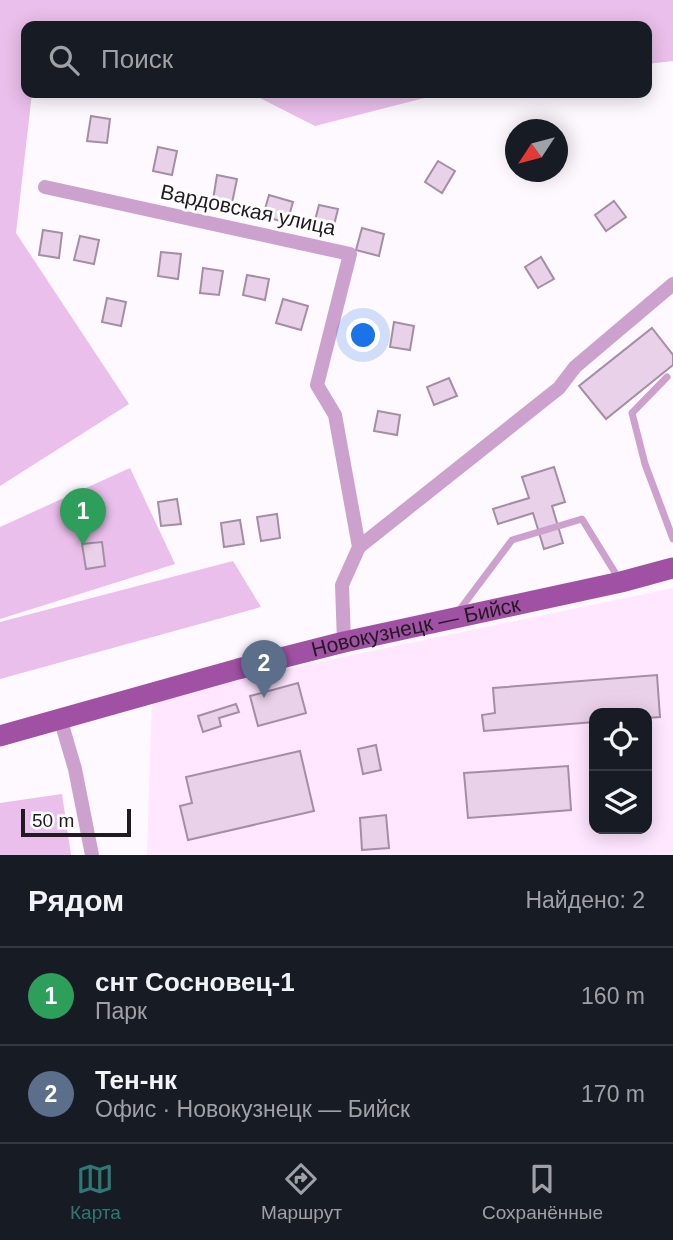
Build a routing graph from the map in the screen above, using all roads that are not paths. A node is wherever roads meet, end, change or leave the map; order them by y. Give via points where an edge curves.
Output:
1 (45, 187) dead end
2 (673, 284) edge
3 (667, 377) dead end
4 (673, 539) edge
5 (359, 547) junction
6 (669, 570) edge
7 (621, 582) junction
8 (453, 618) junction
9 (344, 642) junction
10 (60, 718) junction
11 (0, 736) edge
12 (92, 855) edge

1 - 5 street, Вардовская улица via 350,254 317,385 335,415
2 - 5 street via 575,367 558,388
3 - 4 lane via 632,413
5 - 9 street via 342,585
6 - 7 main road, Новокузнецк — Бийск
7 - 8 main road, Новокузнецк — Бийск
7 - 8 lane via 582,519 512,540
8 - 9 main road, Новокузнецк — Бийск
9 - 10 main road, Новокузнецк — Бийск
10 - 11 main road, Новокузнецк — Бийск
10 - 12 street

